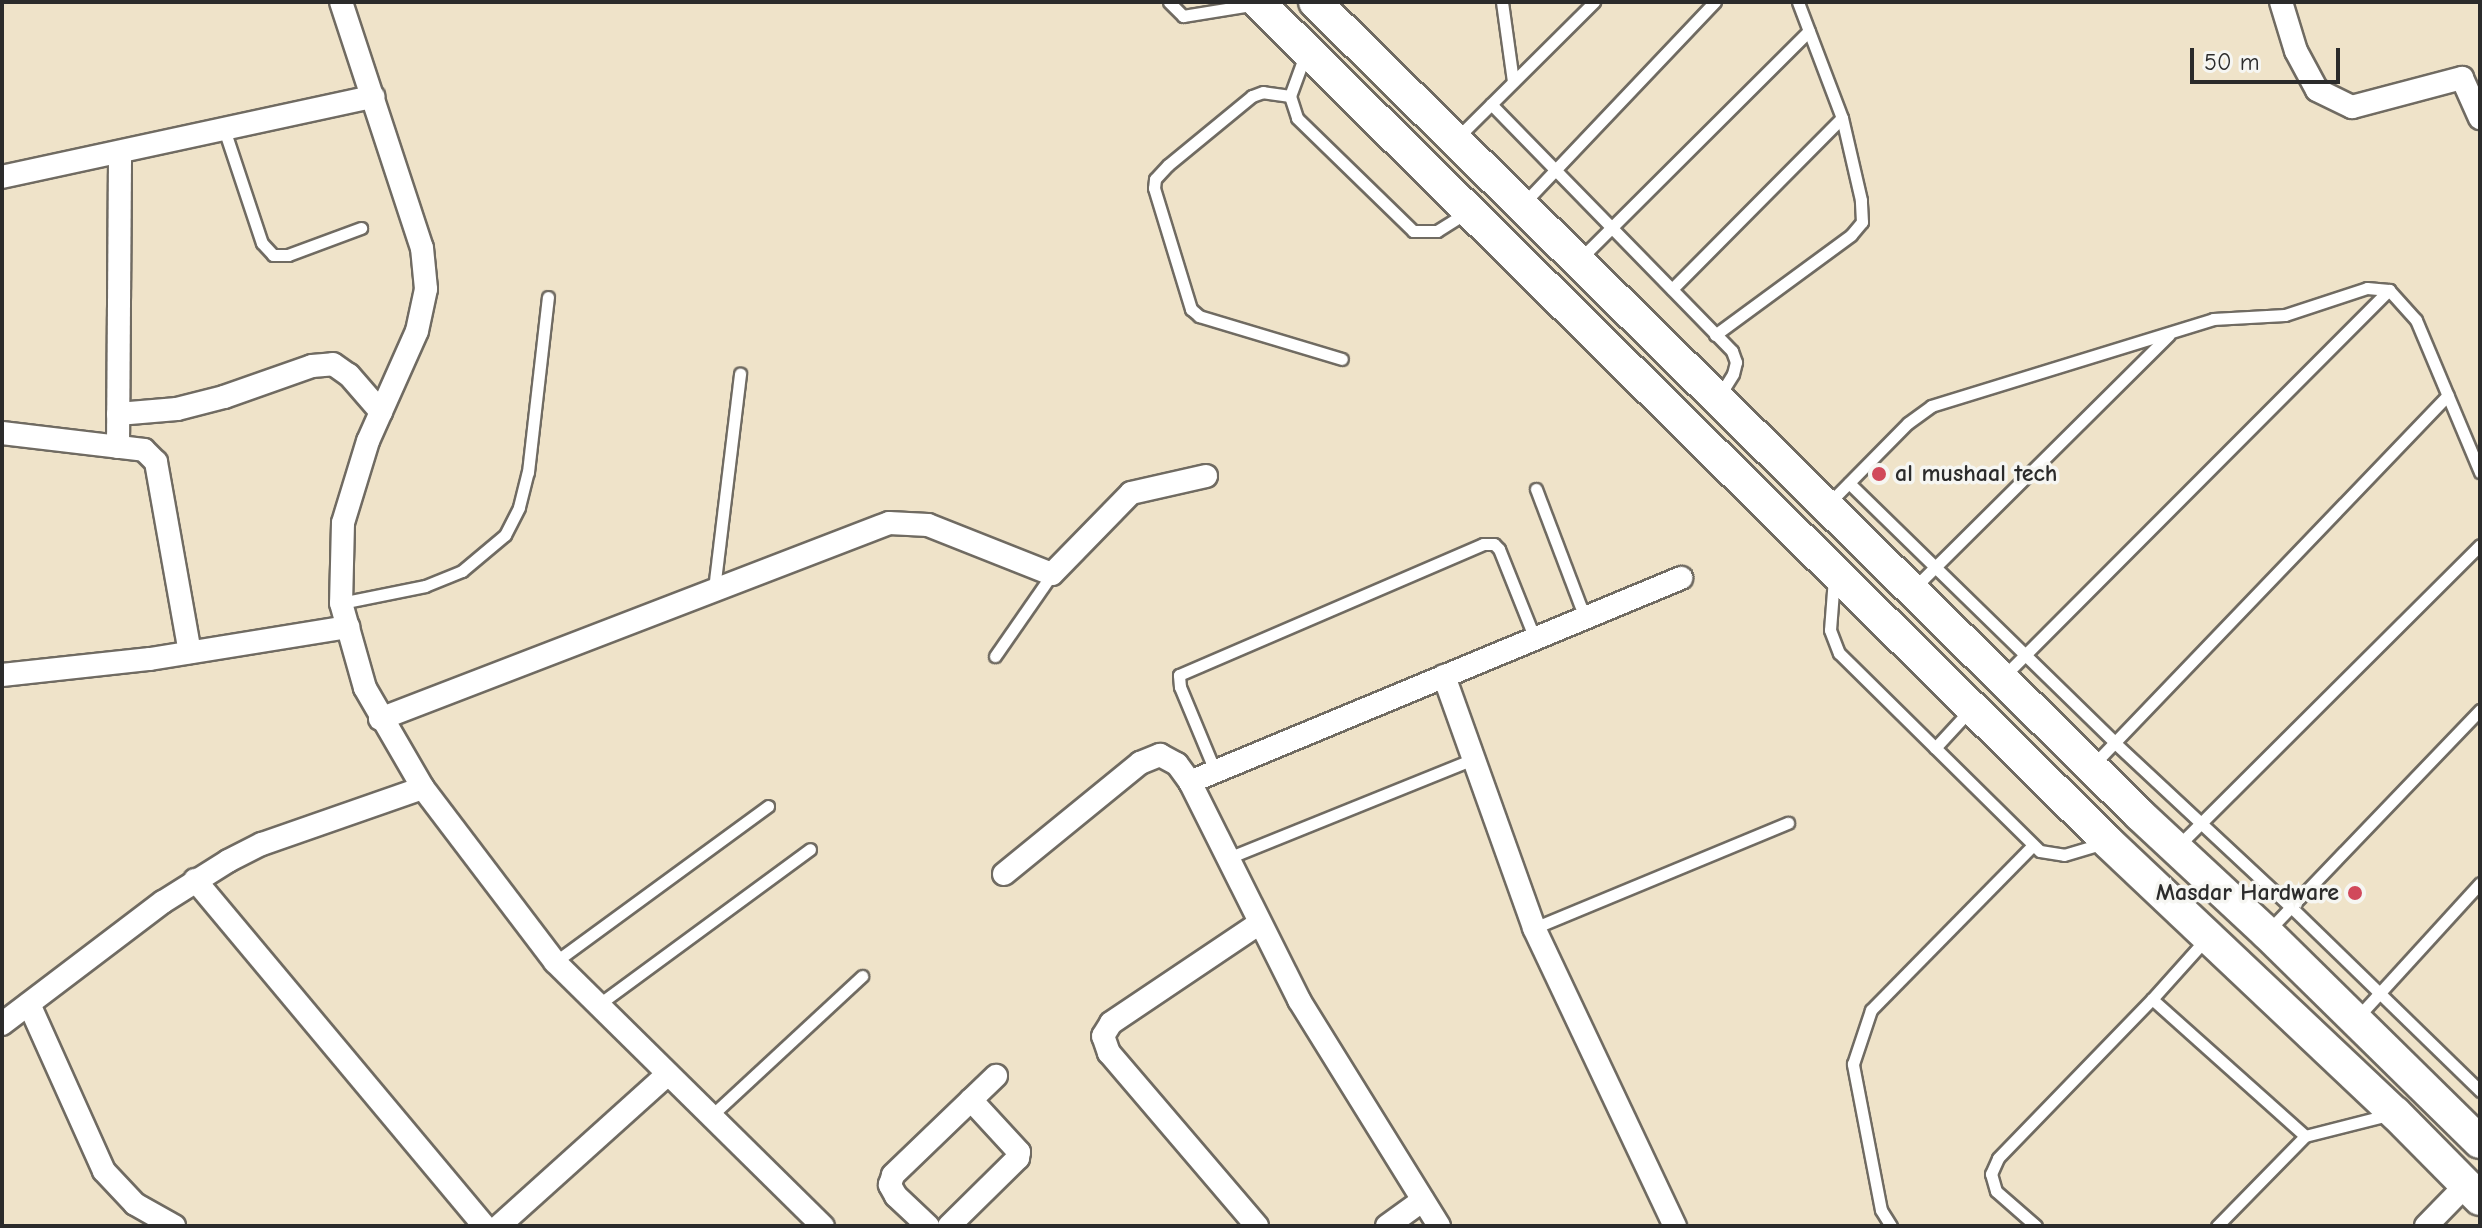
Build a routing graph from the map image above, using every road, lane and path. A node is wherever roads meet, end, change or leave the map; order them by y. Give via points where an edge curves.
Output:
1 (341, 2) edge
2 (1169, 2) edge
3 (1315, 2) edge
4 (1502, 2) edge
5 (1594, 2) edge
6 (1715, 2) edge
7 (1798, 2) edge
8 (2281, 2) edge
9 (1258, 3) edge
10 (1809, 31) junction
11 (1306, 50) junction
12 (2471, 75) edge
13 (1513, 81) junction
14 (1290, 96) junction
15 (373, 97) junction
16 (1491, 104) junction
17 (1842, 118) junction
18 (2480, 118) edge
19 (224, 129) junction
20 (1455, 141) junction
21 (120, 152) junction
22 (1555, 171) junction
23 (2, 177) edge
24 (1521, 207) junction
25 (1468, 212) junction
26 (361, 228) dead end
27 (1612, 228) junction
28 (1578, 262) junction
29 (1672, 289) junction
30 (2389, 290) junction
31 (548, 297) dead end
32 (2172, 332) junction
33 (1715, 335) junction
34 (1342, 359) dead end
35 (740, 374) dead end
36 (2448, 395) junction
37 (1717, 399) junction
38 (381, 412) junction
39 (118, 414) junction
40 (2, 433) edge
41 (118, 447) junction
42 (2480, 472) edge
43 (1206, 476) dead end
44 (1849, 483) junction
45 (1536, 489) dead end
46 (1826, 506) junction
47 (2480, 545) edge
48 (1935, 567) junction
49 (1834, 573) junction
50 (1052, 574) junction
51 (1681, 578) dead end
52 (714, 589) junction
53 (1912, 591) junction
54 (341, 603) junction
55 (1585, 618) junction
56 (348, 627) junction
57 (1535, 639) junction
58 (190, 652) junction
59 (2024, 655) junction
60 (995, 656) dead end
61 (2, 675) edge
62 (1444, 676) junction
63 (2001, 679) junction
64 (1971, 708) junction
65 (2480, 710) edge
66 (380, 719) junction
67 (2115, 743) junction
68 (1935, 748) junction
69 (1473, 759) junction
70 (2091, 767) junction
71 (1215, 771) junction
72 (1190, 782) junction
73 (423, 788) junction
74 (768, 806) dead end
75 (1788, 823) dead end
76 (2201, 823) junction
77 (2108, 842) junction
78 (2033, 845) junction
79 (2175, 848) junction
80 (810, 849) dead end
81 (1228, 858) junction
82 (1004, 874) dead end
83 (195, 880) junction
84 (2480, 883) edge
85 (2291, 907) junction
86 (1260, 923) junction
87 (1534, 928) junction
88 (2267, 933) junction
89 (2208, 936) junction
90 (555, 962) junction
91 (862, 976) dead end
92 (2379, 993) junction
93 (2152, 999) junction
94 (29, 1004) junction
95 (598, 1005) junction
96 (2355, 1020) junction
97 (2, 1024) edge
98 (668, 1074) junction
99 (996, 1076) dead end
100 (2480, 1091) edge
101 (971, 1100) junction
102 (2395, 1113) junction
103 (711, 1116) junction
104 (2478, 1134) edge
105 (2305, 1136) junction
106 (2473, 1192) edge
107 (1423, 1200) junction
108 (174, 1226) edge
109 (484, 1226) edge
110 (499, 1226) edge
111 (823, 1226) edge
112 (928, 1226) edge
113 (949, 1226) edge
114 (1257, 1226) edge
115 (1387, 1226) edge
116 (1439, 1226) edge
117 (1675, 1226) edge
118 (1891, 1226) edge
119 (2036, 1226) edge
120 (2217, 1226) edge
121 (2426, 1226) edge

1 - 15 street
2 - 9 lane via 1183,16
3 - 20 street
4 - 13 lane
5 - 13 lane
6 - 22 lane
7 - 10 lane
8 - 12 street via 2296,51 2317,90 2352,107
9 - 11 street
10 - 17 lane
10 - 27 lane
11 - 14 lane
11 - 25 street
12 - 18 street
13 - 16 lane
14 - 25 lane via 1297,118 1413,231 1437,231
14 - 34 lane via 1252,96 1168,165 1154,188 1191,309 1199,316
15 - 19 street
15 - 38 street via 422,248 426,289 417,331
16 - 20 lane
16 - 22 lane
17 - 29 lane
17 - 33 lane via 1862,222
19 - 21 street
19 - 26 lane via 262,243 273,255 288,255
20 - 24 street
21 - 23 street
21 - 39 street
22 - 24 lane
22 - 27 lane
24 - 28 street
25 - 49 street
27 - 28 lane
27 - 29 lane
28 - 37 street
29 - 33 lane
30 - 32 lane via 2367,288 2285,315 2213,319
30 - 36 lane via 2416,320
30 - 59 lane
31 - 54 lane via 528,472 505,535 462,571 425,586
32 - 44 lane via 1931,406
32 - 48 lane
33 - 37 lane via 1736,362
35 - 52 lane
36 - 42 lane
36 - 67 lane
37 - 46 street
38 - 39 street via 333,364 177,409
38 - 54 street via 343,523
39 - 41 street
40 - 41 street
41 - 58 street via 144,450 156,462
43 - 50 street via 1131,493
44 - 46 lane
44 - 48 lane
45 - 55 lane
46 - 53 street
47 - 76 lane
48 - 53 lane
48 - 59 lane
49 - 64 street
49 - 68 lane via 1833,644
50 - 52 street via 928,525 889,523
50 - 60 lane
51 - 55 street
52 - 66 street
53 - 63 street
54 - 56 street
55 - 57 street
56 - 58 street
56 - 66 street
57 - 62 street
57 - 71 lane via 1499,549 1483,544 1179,675
58 - 61 street
59 - 63 lane
59 - 67 lane
62 - 69 street
62 - 71 street
63 - 70 street
64 - 68 lane
64 - 77 street
65 - 85 lane
66 - 73 street
67 - 70 lane
67 - 76 lane
68 - 78 lane
69 - 81 lane
69 - 87 street
70 - 79 street
71 - 72 street
72 - 81 street
72 - 82 street via 1177,764 1160,755 1140,763
73 - 83 street via 262,844
73 - 90 street
74 - 90 lane
75 - 87 lane
76 - 79 lane
76 - 85 lane
77 - 78 lane via 2052,856
77 - 89 street
78 - 118 lane via 1871,1010 1853,1064 1881,1210
79 - 88 street
80 - 95 lane
81 - 86 street
83 - 94 street
83 - 109 street
84 - 92 lane
85 - 88 lane
85 - 92 lane
86 - 107 street via 1299,1000
86 - 114 street via 1111,1023 1103,1036 1109,1053
87 - 117 street
88 - 96 street
89 - 93 lane
89 - 102 street
90 - 95 street
91 - 103 lane
92 - 96 lane
92 - 100 lane
93 - 105 lane
93 - 119 lane via 1998,1158 1991,1174 1996,1191
94 - 97 street
94 - 108 street via 104,1171 135,1204
95 - 98 street
96 - 104 street
98 - 103 street
98 - 110 street
99 - 101 street
101 - 112 street via 893,1175 890,1185 896,1196
101 - 113 street via 1019,1152 1018,1158
102 - 105 lane
102 - 106 street
103 - 111 street
105 - 120 lane
106 - 121 street
107 - 115 street
107 - 116 street

